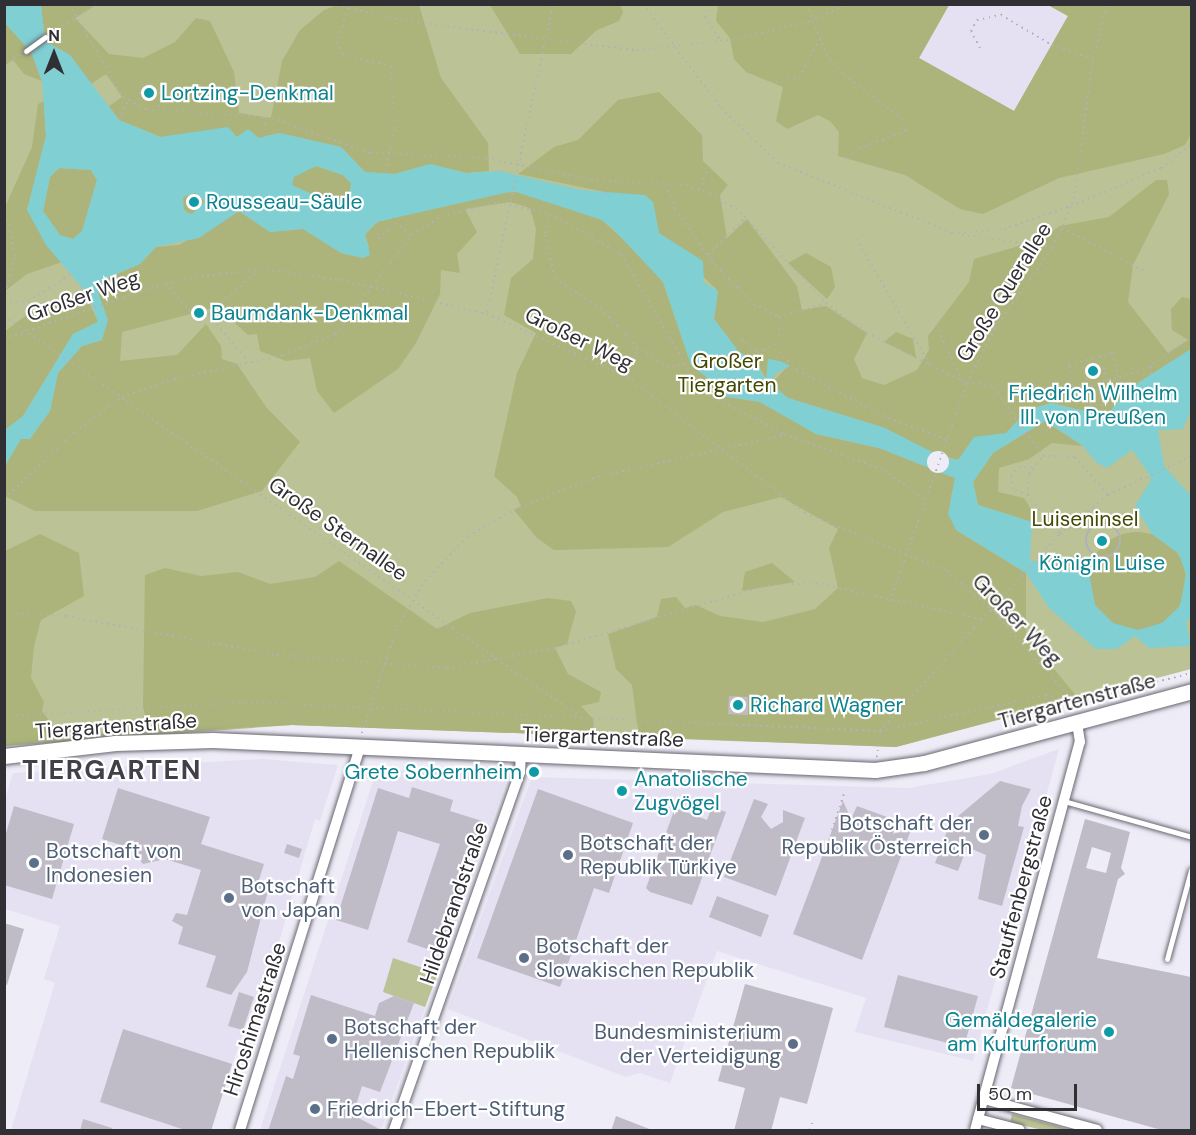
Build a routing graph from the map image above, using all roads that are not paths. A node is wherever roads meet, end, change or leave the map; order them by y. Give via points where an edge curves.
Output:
1 (45, 38) road end
2 (26, 51) road end
3 (1191, 691) edge
4 (1075, 716) junction
5 (360, 743) junction
6 (521, 755) junction
7 (4, 756) edge
8 (1064, 801) junction
9 (1191, 837) edge
10 (1191, 870) edge
11 (1167, 959) dead end
12 (984, 1099) junction
13 (978, 1119) junction
14 (240, 1131) edge
15 (394, 1131) edge
16 (975, 1131) edge
17 (1020, 1131) edge
18 (1096, 1131) edge

1 - 2 lane
3 - 4 main road, Tiergartenstraße
4 - 6 main road, Tiergartenstraße via 883,770
4 - 8 street, Stauffenbergstraße via 1080,742
5 - 6 main road, Tiergartenstraße
5 - 7 main road, Tiergartenstraße via 192,740
5 - 14 street, Hiroshimastraße
6 - 15 street, Hildebrandstraße via 520,772
8 - 9 lane
8 - 12 street, Stauffenbergstraße
10 - 11 lane
12 - 13 street, Stauffenbergstraße
12 - 18 street
13 - 16 street, Stauffenbergstraße
13 - 17 street

